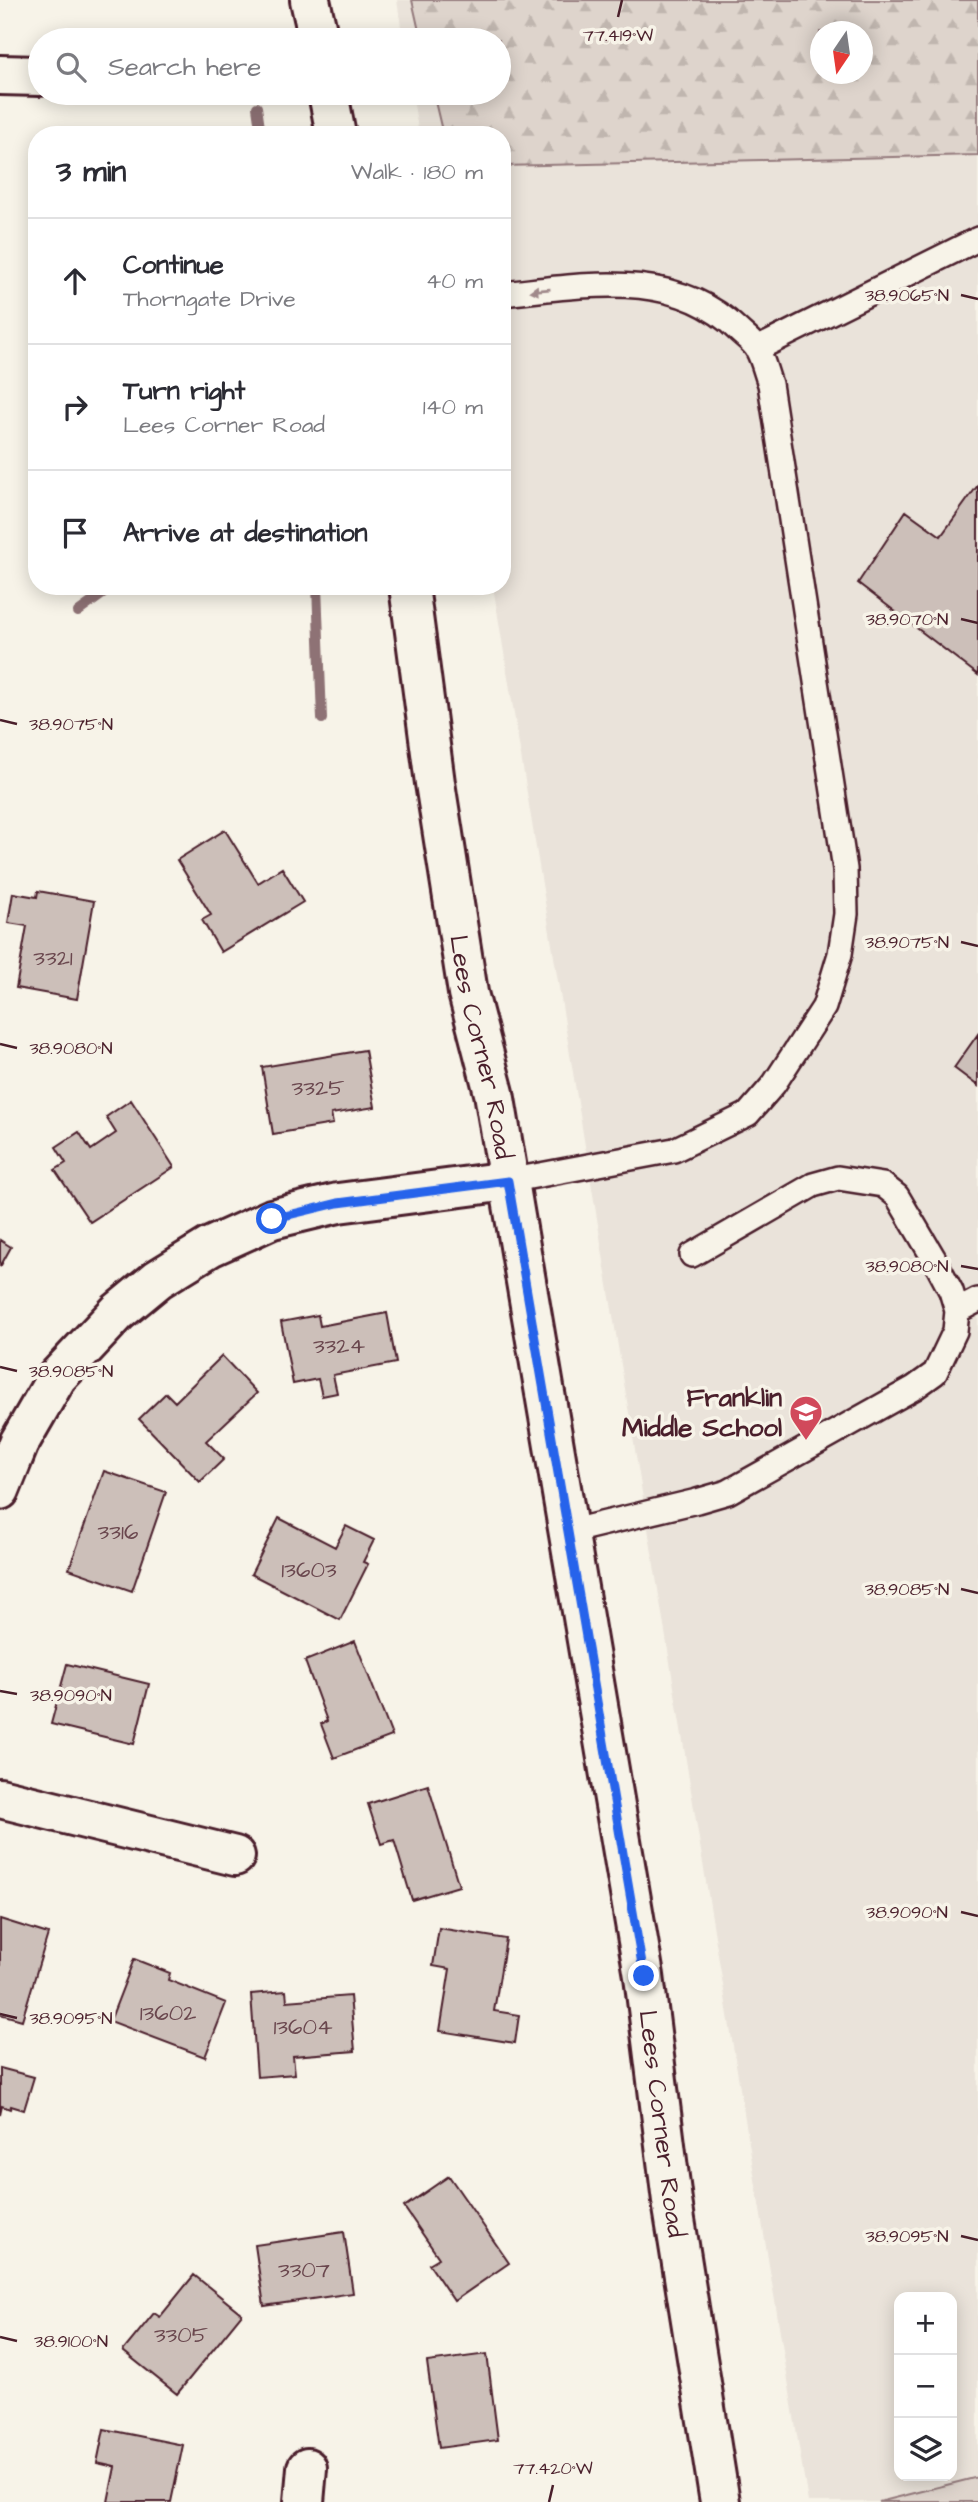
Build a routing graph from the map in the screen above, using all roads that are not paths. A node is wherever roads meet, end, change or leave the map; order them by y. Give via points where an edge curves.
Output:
1 (310, 0) edge
2 (315, 28) edge
3 (0, 75) edge
4 (28, 76) edge
5 (330, 105) edge
6 (334, 126) edge
7 (978, 239) edge
8 (511, 292) edge
9 (757, 349) junction
10 (410, 595) edge
11 (508, 1181) junction
12 (692, 1255) dead end
13 (978, 1300) edge
14 (957, 1311) junction
15 (10, 1439) edge
16 (0, 1490) edge
17 (568, 1532) junction
18 (0, 1798) edge
19 (235, 1856) dead end
20 (720, 2502) edge

1 - 2 street
3 - 4 street
5 - 6 street
7 - 9 lane
9 -> 8 lane via 728,320 662,289 626,284
9 - 11 lane via 770,384 845,869 846,914 824,1007 774,1084 748,1114 674,1150
10 - 11 street, Lees Corner Road via 468,993 494,1093
11 - 15 street via 338,1203 272,1219 211,1247 158,1279 118,1312 57,1377
11 - 17 street, Lees Corner Road
12 - 14 lane via 813,1185 838,1178 864,1180 883,1185 897,1196 940,1268
13 - 14 lane
14 - 17 lane via 955,1331 935,1373 914,1388 728,1492
15 - 16 street
17 - 20 street, Lees Corner Road via 644,1976 672,2201
18 - 19 street

